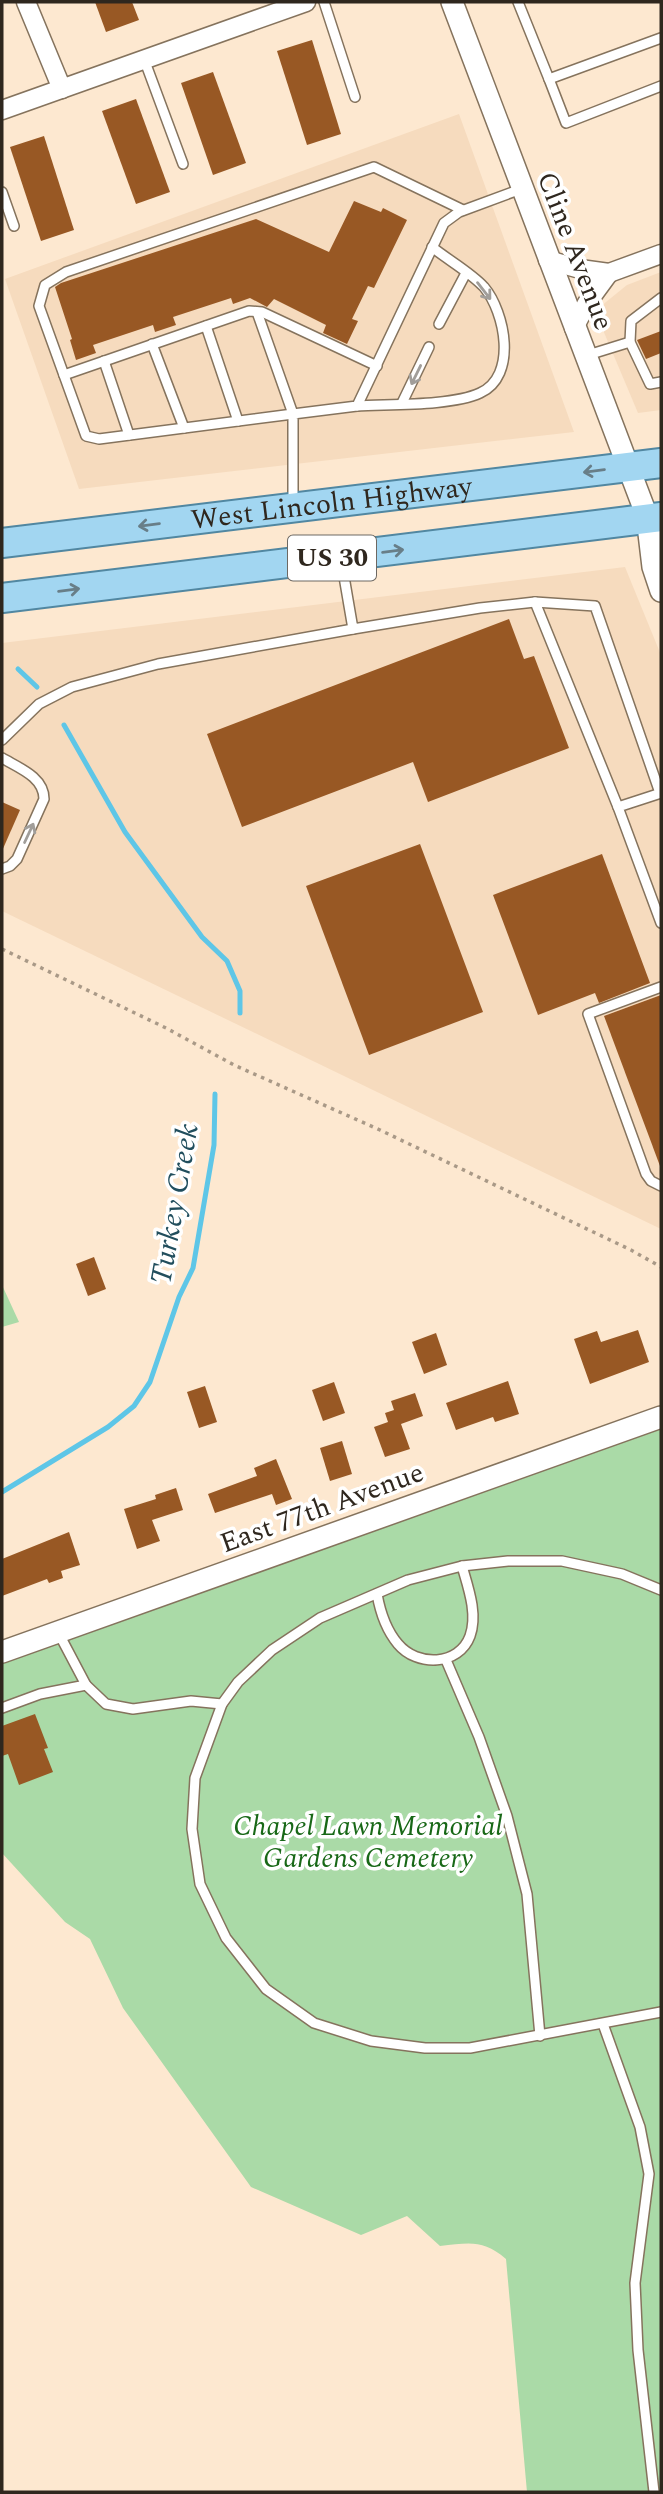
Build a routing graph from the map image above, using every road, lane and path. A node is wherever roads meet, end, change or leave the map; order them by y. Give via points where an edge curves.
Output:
1 (26, 2) edge
2 (306, 2) edge
3 (324, 2) edge
4 (452, 2) edge
5 (518, 2) edge
6 (661, 38) edge
7 (144, 59) junction
8 (549, 79) junction
9 (661, 86) edge
10 (62, 89) junction
11 (355, 97) dead end
12 (2, 110) edge
13 (183, 164) dead end
14 (521, 189) junction
15 (2, 192) edge
16 (463, 210) junction
17 (14, 226) dead end
18 (432, 247) junction
19 (661, 254) edge
20 (548, 260) junction
21 (466, 273) junction
22 (609, 273) junction
23 (661, 298) edge
24 (257, 312) junction
25 (439, 324) dead end
26 (206, 326) junction
27 (574, 328) junction
28 (630, 342) junction
29 (152, 344) junction
30 (429, 347) dead end
31 (586, 356) junction
32 (104, 361) junction
33 (377, 366) junction
34 (64, 375) junction
35 (661, 382) edge
36 (402, 403) junction
37 (357, 406) junction
38 (293, 414) junction
39 (238, 421) junction
40 (184, 428) junction
41 (129, 435) junction
42 (661, 463) edge
43 (628, 467) junction
44 (293, 508) junction
45 (657, 526) edge
46 (2, 543) edge
47 (341, 557) junction
48 (661, 592) edge
49 (2, 598) edge
50 (535, 602) junction
51 (353, 629) junction
52 (2, 740) edge
53 (2, 758) edge
54 (661, 793) edge
55 (618, 807) junction
56 (2, 869) edge
57 (661, 923) edge
58 (2, 949) edge
59 (661, 987) edge
60 (661, 1186) edge
61 (661, 1267) edge
62 (661, 1417) edge
63 (462, 1566) junction
64 (661, 1590) edge
65 (377, 1594) junction
66 (58, 1632) junction
67 (2, 1652) edge
68 (446, 1660) junction
69 (86, 1685) junction
70 (222, 1704) junction
71 (2, 1708) edge
72 (661, 2011) edge
73 (603, 2024) junction
74 (540, 2036) junction
75 (654, 2492) edge

1 - 10 street
2 - 7 street
3 - 11 lane
4 - 14 street, Cline Avenue
5 - 8 lane
6 - 8 lane
7 - 10 street
7 - 13 lane
8 - 9 lane via 566,123
10 - 12 street
14 - 16 lane
14 - 20 street, Cline Avenue
15 - 17 lane
16 - 18 lane via 444,223
16 - 34 lane via 374,167 66,272 45,285 39,306
18 - 21 lane
18 - 33 lane
19 - 22 street
20 - 22 street
20 - 27 street, Cline Avenue
21 - 25 lane
21 -> 36 lane via 482,285 499,316 505,345 503,364 484,392 461,400
22 - 27 street
23 - 28 lane via 631,321
24 - 26 lane
24 - 33 lane
24 - 38 lane
26 - 29 lane
26 - 39 lane
27 - 31 street, Cline Avenue
28 - 31 lane
28 - 35 lane via 650,384
29 - 32 lane
29 - 40 lane
30 -> 36 lane
31 - 43 street, Cline Avenue
32 - 34 lane
32 - 41 lane
33 - 37 lane
34 - 41 lane via 86,436
36 - 37 lane
37 - 38 lane
38 - 39 lane
38 - 44 lane
39 - 40 lane
40 - 41 lane
42 - 43 main road, West Lincoln Highway / US 30
43 -> 44 main road, West Lincoln Highway / US 30
43 - 45 street, Cline Avenue
44 -> 46 main road, West Lincoln Highway / US 30
47 -> 45 main road, West Lincoln Highway / US 30
45 - 48 street, Cline Avenue via 653,567
49 -> 47 main road, West Lincoln Highway / US 30
47 - 51 lane
50 - 51 lane
50 - 54 lane via 595,606
50 - 55 lane
51 - 52 lane via 158,664 72,687 39,704
56 -> 53 lane via 17,859 44,799 38,781
54 - 55 lane
55 - 57 lane
58 - 61 path via 234,1065 380,1130
59 - 60 lane via 588,1014 646,1174
62 - 66 street, East 77th Avenue
63 - 64 lane via 562,1561 622,1574
63 - 65 lane via 408,1580
63 - 68 lane via 472,1613 470,1636 459,1652
65 - 68 lane via 399,1646 420,1658
65 - 70 lane via 320,1618 272,1650
66 - 67 street, East 77th Avenue
66 - 69 lane
68 - 74 lane via 508,1816 527,1894
69 - 70 lane via 106,1704 133,1709 191,1702
69 - 71 lane
70 - 74 lane via 195,1778 192,1829 200,1884 226,1938 266,1989 314,2023 371,2041 470,2048
72 - 73 lane
73 - 74 lane
73 - 75 lane via 640,2127 649,2174 635,2283

